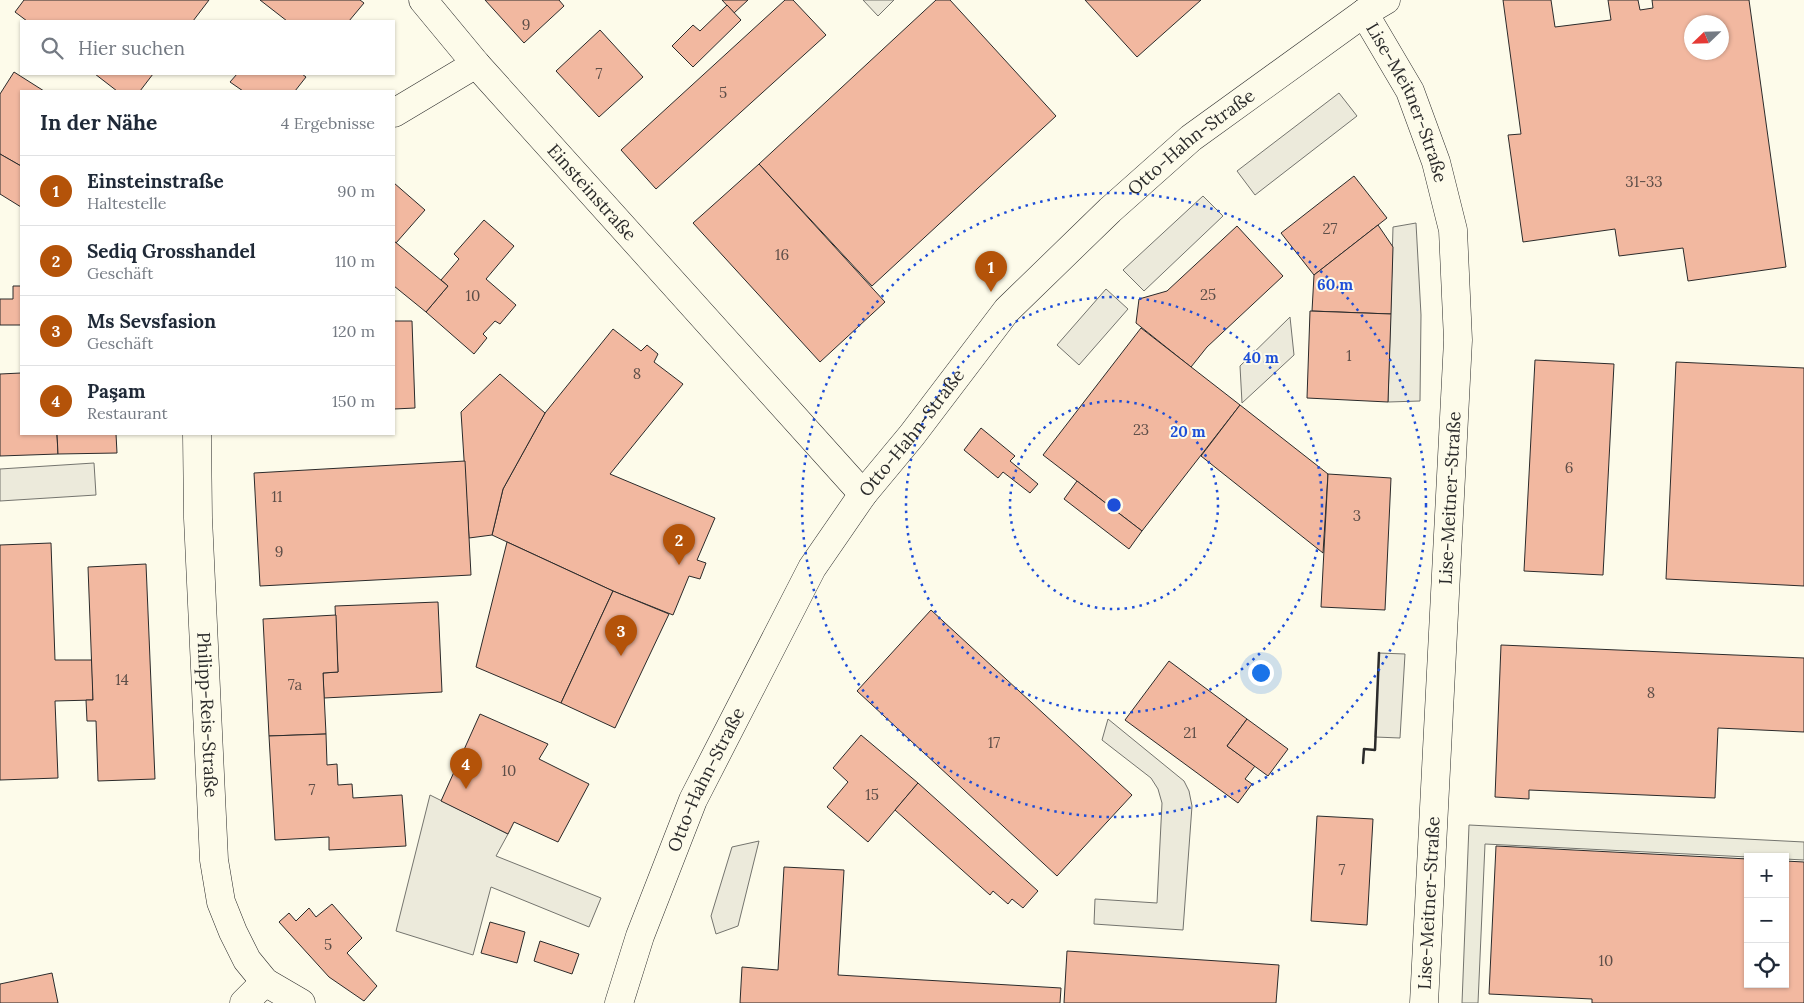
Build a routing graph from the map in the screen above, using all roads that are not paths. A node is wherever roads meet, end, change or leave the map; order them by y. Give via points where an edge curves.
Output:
1 (423, 0) edge
2 (1375, 7) edge
3 (476, 64) junction
4 (395, 112) edge
5 (197, 435) edge
6 (863, 494) junction
7 (265, 982) junction
8 (244, 1003) edge
9 (301, 1003) edge
10 (619, 1003) edge
11 (1424, 1003) edge

1 - 3 street, Einsteinstraße
2 - 6 street, Otto-Hahn-Straße via 1191,138 1110,210 1007,310
2 - 11 street, Lise-Meitner-Straße via 1436,162 1453,230 1458,340
3 - 4 street
3 - 6 street, Einsteinstraße
5 - 7 street, Philipp-Reis-Straße via 198,527 214,860 221,902 233,932 247,960
6 - 10 street, Otto-Hahn-Straße via 812,568 693,800 640,936
7 - 8 street
7 - 9 street, Philipp-Reis-Straße

